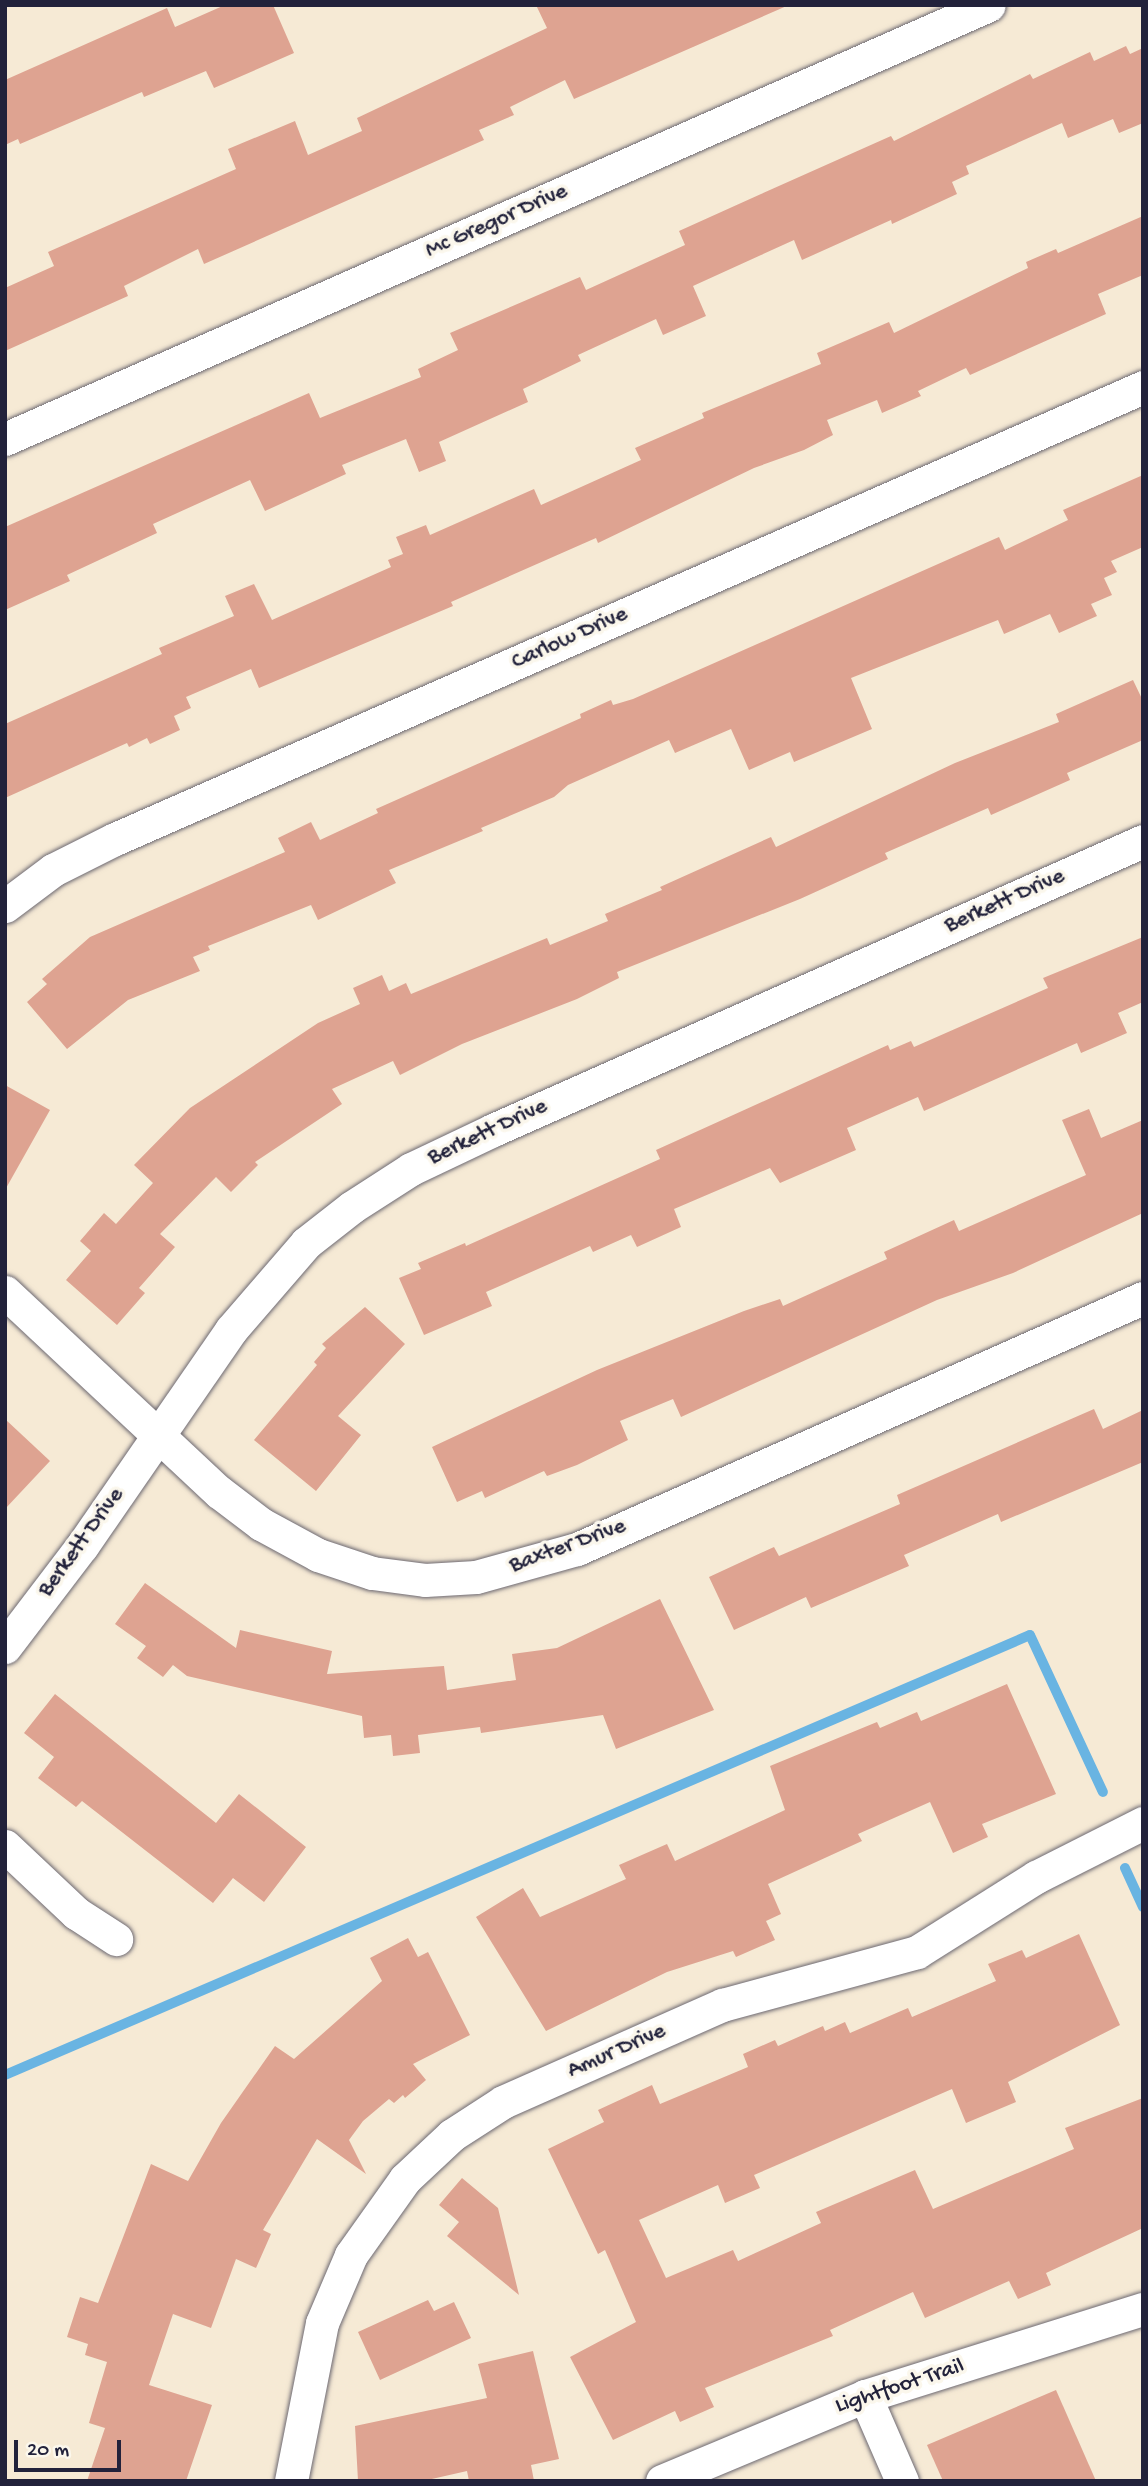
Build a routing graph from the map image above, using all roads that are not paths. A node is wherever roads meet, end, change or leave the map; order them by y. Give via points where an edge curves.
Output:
1 (989, 5) edge
2 (1143, 387) edge
3 (5, 439) edge
4 (1143, 841) edge
5 (5, 906) edge
6 (5, 1292) edge
7 (1143, 1298) edge
8 (158, 1436) junction
9 (5, 1647) edge
10 (1143, 1824) edge
11 (5, 1846) edge
12 (116, 1939) dead end
13 (1143, 2309) edge
14 (865, 2396) junction
15 (291, 2481) edge
16 (663, 2481) edge
17 (902, 2481) edge

1 - 3 street, Mc Gregor Drive
2 - 5 street, Carlow Drive via 116,839 53,870
4 - 8 street, Berkett Drive via 411,1169 306,1243 231,1330
6 - 8 street, Baxter Drive
7 - 8 street, Baxter Drive via 577,1549 476,1577 425,1580 385,1575 318,1555 261,1524
8 - 9 street, Berkett Drive
10 - 15 street, Amur Drive via 1036,1877 917,1952 722,2005 503,2102 452,2135 405,2179 351,2255 322,2323
11 - 12 street via 76,1913
13 - 14 street, Lightfoot Trail
14 - 16 street, Lightfoot Trail
14 - 17 street

